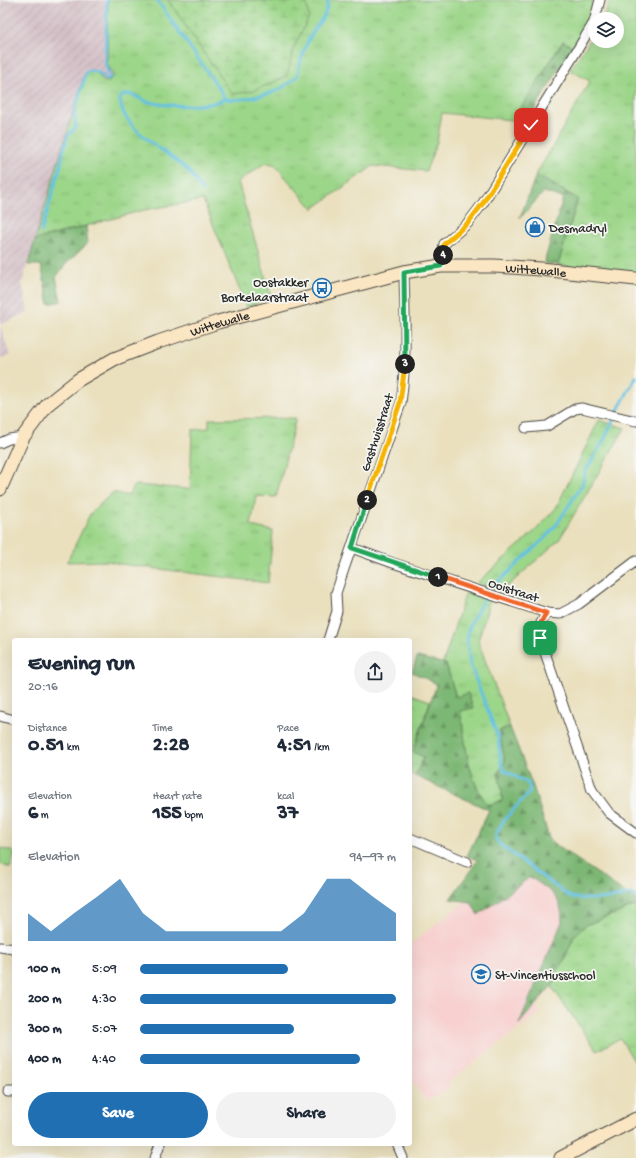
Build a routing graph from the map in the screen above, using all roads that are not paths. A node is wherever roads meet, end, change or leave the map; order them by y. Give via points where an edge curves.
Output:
1 (600, 0) edge
2 (441, 266) junction
3 (404, 272) junction
4 (636, 279) edge
5 (636, 421) edge
6 (526, 428) dead end
7 (23, 437) junction
8 (0, 443) edge
9 (0, 489) edge
10 (352, 548) junction
11 (636, 561) edge
12 (546, 613) junction
13 (329, 638) edge
14 (0, 716) edge
15 (12, 719) edge
16 (636, 833) edge
17 (412, 839) edge
18 (467, 862) dead end
19 (0, 947) edge
20 (12, 949) edge
21 (636, 1119) edge
22 (159, 1146) edge
23 (398, 1146) edge
24 (155, 1158) edge
25 (403, 1158) edge
26 (561, 1158) edge

1 - 2 street via 594,22 483,203 468,223 444,244
2 - 3 street, Wittewalle
2 - 4 street, Wittewalle via 534,268
3 - 7 street, Wittewalle via 218,322 114,359 78,380 48,404
3 - 10 street, Gasthuisstraat via 404,383 400,403
5 - 6 street via 582,408 575,409 547,426
7 - 8 street
7 - 9 street, Wittewalle
10 - 12 street, Ooistraat
10 - 13 street, Gasthuisstraat via 336,593 337,611
11 - 12 street via 579,604 560,614
12 - 16 street, Ooistraat via 541,623 540,638 592,790 609,813
14 - 15 street
17 - 18 street
19 - 20 street
21 - 26 street
22 - 24 street
23 - 25 street

